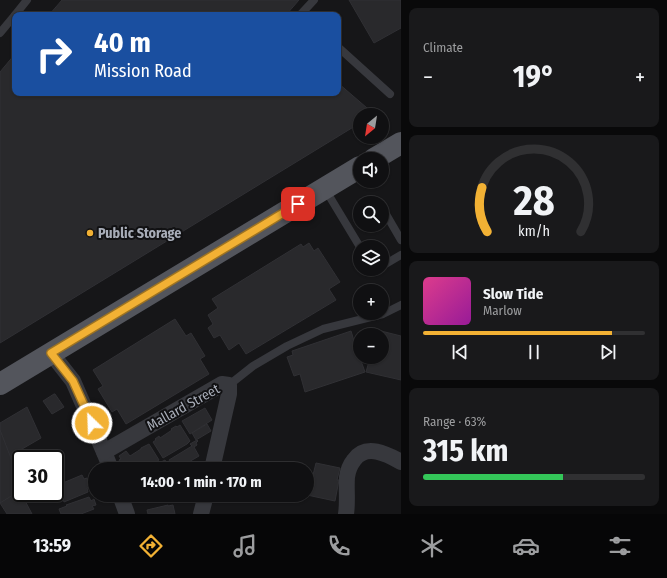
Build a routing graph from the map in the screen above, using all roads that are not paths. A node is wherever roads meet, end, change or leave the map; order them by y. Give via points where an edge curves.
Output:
1 (28, 0) edge
2 (314, 0) edge
3 (18, 12) edge
4 (303, 12) edge
5 (12, 19) edge
6 (0, 33) edge
7 (341, 50) edge
8 (390, 94) dead end
9 (401, 143) edge
10 (386, 152) edge
11 (353, 171) edge
12 (325, 188) junction
13 (389, 220) edge
14 (356, 240) edge
15 (401, 240) edge
16 (401, 255) edge
17 (389, 262) edge
18 (401, 304) edge
19 (51, 353) junction
20 (0, 384) edge
21 (229, 385) junction
22 (104, 452) junction
23 (108, 462) edge
24 (214, 462) edge
25 (401, 462) edge
26 (122, 502) edge
27 (204, 502) edge
28 (126, 514) edge
29 (201, 514) edge
30 (346, 514) edge

1 - 3 lane
2 - 4 lane
5 - 6 lane
7 - 8 lane
9 - 10 main road
11 - 12 main road
12 - 14 lane
12 - 19 main road
13 - 15 lane
16 - 17 lane
18 - 21 lane via 383,314 323,329 253,366
19 - 20 main road
19 - 22 street via 73,381
21 - 22 street, Mallard Street via 222,384
21 - 24 street, Mallard Street
22 - 23 street
25 - 30 street via 380,452 368,450 357,456 350,465 347,476
26 - 28 street
27 - 29 street

